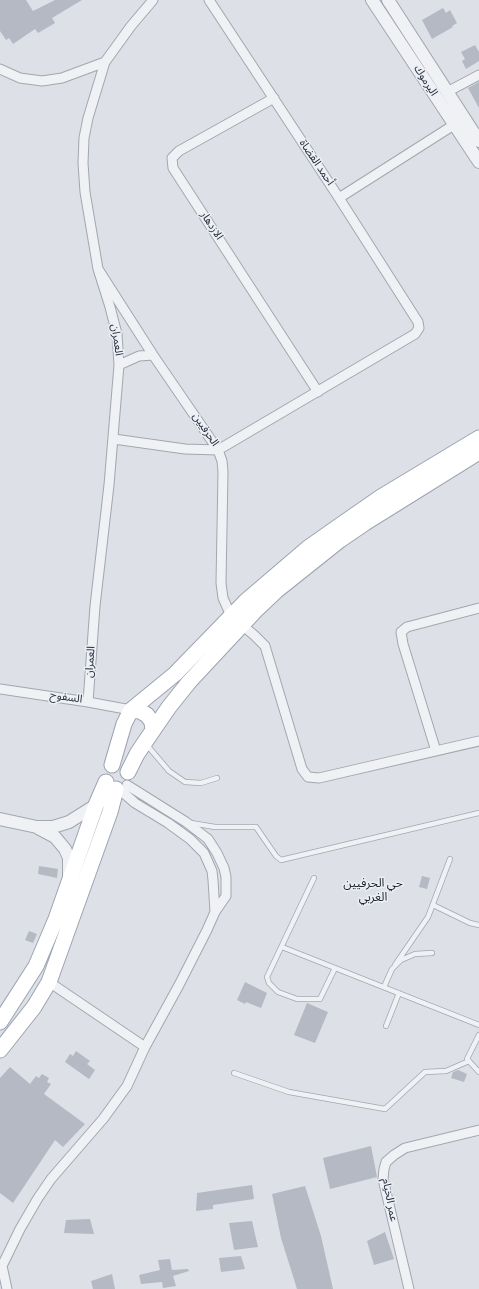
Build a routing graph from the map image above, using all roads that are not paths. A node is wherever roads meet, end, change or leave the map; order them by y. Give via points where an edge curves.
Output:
1 (153, 0) edge
2 (210, 0) edge
3 (372, 0) edge
4 (388, 0) edge
5 (105, 62) junction
6 (0, 70) edge
7 (479, 75) edge
8 (447, 92) junction
9 (274, 98) junction
10 (459, 122) junction
11 (479, 142) edge
12 (479, 162) edge
13 (339, 198) junction
14 (98, 269) junction
15 (153, 355) junction
16 (119, 365) junction
17 (318, 392) junction
18 (479, 438) edge
19 (114, 439) junction
20 (218, 450) junction
21 (479, 452) edge
22 (479, 608) edge
23 (231, 616) junction
24 (243, 625) junction
25 (0, 689) edge
26 (88, 702) junction
27 (131, 710) junction
28 (124, 724) junction
29 (149, 736) junction
30 (479, 741) edge
31 (436, 751) junction
32 (217, 778) dead end
33 (119, 783) junction
34 (96, 805) junction
35 (479, 813) edge
36 (0, 820) edge
37 (186, 822) junction
38 (37, 827) junction
39 (450, 859) dead end
40 (314, 878) dead end
41 (68, 882) junction
42 (433, 905) junction
43 (215, 912) junction
44 (479, 924) edge
45 (282, 947) junction
46 (432, 953) dead end
47 (395, 965) junction
48 (335, 968) junction
49 (49, 982) junction
50 (384, 987) junction
51 (399, 993) junction
52 (0, 1022) edge
53 (479, 1025) edge
54 (386, 1026) dead end
55 (479, 1035) edge
56 (145, 1047) junction
57 (0, 1050) edge
58 (468, 1061) junction
59 (479, 1072) edge
60 (234, 1073) dead end
61 (479, 1130) edge
62 (1, 1266) edge
63 (7, 1289) edge
64 (409, 1289) edge

1 - 5 street, العمران
2 - 9 street, أحمد القضاة
3 - 10 street, اليرموك
4 - 8 street, اليرموك
5 - 6 street via 62,78 42,81 20,78
5 - 14 street, العمران via 84,138 83,163 85,192
7 - 8 street
8 - 10 street, اليرموك
9 - 13 street, أحمد القضاة
9 - 17 street, الازدهار via 179,151 172,158 173,168
10 - 11 street, اليرموك
10 - 12 street, اليرموك
10 - 13 street
13 - 17 street, أحمد القضاة via 418,322 419,328 416,334
14 - 15 street, الحرفيين
14 - 16 street, العمران via 116,334
15 - 16 street via 139,356
15 - 20 street, الحرفيين
16 - 19 street, العمران
17 - 20 street
18 - 23 main road via 329,533 282,570
19 - 20 street via 185,449
19 - 26 street, العمران via 96,598
20 - 23 street, الحرفيين via 223,472 222,590
21 - 24 main road via 340,540 276,591
22 - 31 street via 407,626 401,632
23 - 24 street
23 - 27 main road via 175,674
24 - 29 main road via 189,682
24 - 31 street via 265,646 302,769 308,777 319,778
25 - 26 street, السفوح
26 - 27 street, السفوح
27 - 28 main road
27 - 29 main road via 147,715 152,722
28 - 29 main road via 130,735 137,740
28 - 33 main road via 112,765 123,766
29 - 32 lane via 169,771 185,782 201,783
29 - 33 main road
30 - 31 street
33 - 34 main road
33 - 37 street
33 - 43 street via 135,803 168,823 204,853 212,871
33 - 49 main road
34 - 38 street via 69,822 53,827
34 - 41 main road
35 - 37 lane via 281,860 256,827
36 - 38 street
37 - 43 street via 208,839 224,868 226,896
38 - 41 street via 55,837 66,848 69,858
39 - 42 lane
40 - 45 lane
41 - 52 main road via 36,966
42 - 44 lane via 470,923
42 - 47 lane via 428,917
43 - 56 street
45 - 48 lane
45 - 48 lane via 267,976 269,983 278,992 297,999 320,999
46 - 47 lane via 415,954
47 - 50 lane
48 - 50 lane
49 - 56 street
49 - 57 main road
50 - 51 lane
51 - 53 lane
51 - 54 lane
55 - 58 lane via 466,1059
56 - 62 street via 127,1086 115,1104 38,1198
58 - 59 lane
58 - 60 lane via 446,1071 425,1072 385,1109 289,1092
61 - 64 street, عمر الخيام via 405,1148 386,1162 383,1179
62 - 63 street

